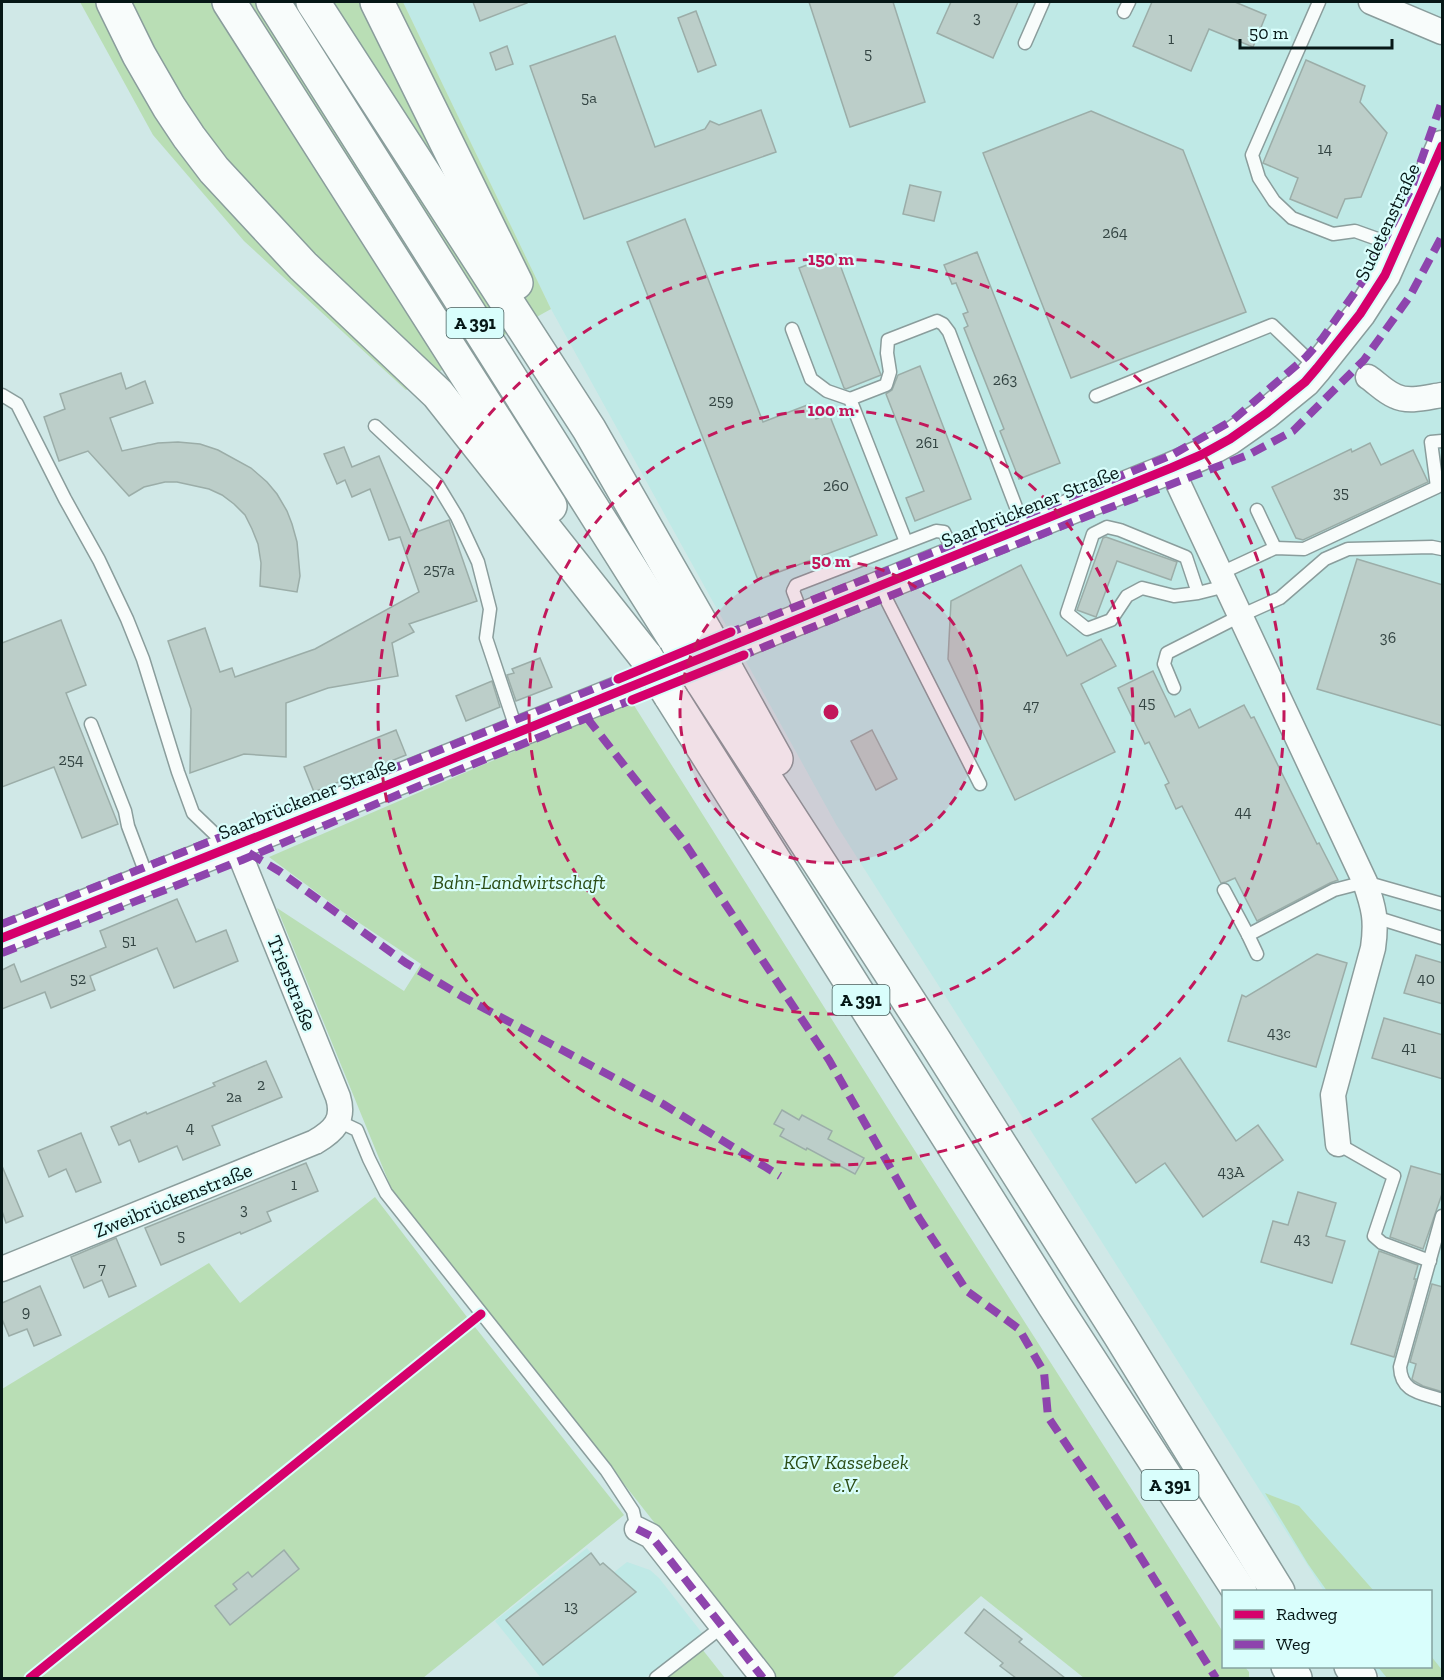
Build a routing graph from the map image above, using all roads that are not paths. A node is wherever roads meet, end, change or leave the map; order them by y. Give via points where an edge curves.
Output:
1 (113, 2) edge
2 (229, 2) edge
3 (273, 2) edge
4 (314, 2) edge
5 (377, 2) edge
6 (1043, 2) edge
7 (1319, 2) edge
8 (1371, 2) edge
9 (1443, 33) edge
10 (1025, 43) dead end
11 (1443, 146) edge
12 (1398, 247) junction
13 (792, 328) dead end
14 (1317, 368) junction
15 (1368, 377) dead end
16 (2, 395) edge
17 (1443, 395) edge
18 (1096, 396) dead end
19 (850, 399) junction
20 (375, 426) dead end
21 (589, 429) junction
22 (1443, 441) edge
23 (1171, 468) junction
24 (1257, 510) dead end
25 (1024, 528) junction
26 (906, 542) junction
27 (1275, 548) junction
28 (1443, 549) edge
29 (956, 556) junction
30 (1223, 579) junction
31 (880, 586) junction
32 (1198, 594) junction
33 (1240, 616) junction
34 (803, 617) junction
35 (692, 638) junction
36 (646, 657) junction
37 (722, 665) junction
38 (1174, 688) dead end
39 (625, 689) dead end
40 (91, 724) dead end
41 (518, 732) junction
42 (980, 784) dead end
43 (230, 848) junction
44 (148, 880) junction
45 (1365, 882) junction
46 (1224, 890) dead end
47 (1443, 904) edge
48 (1375, 917) junction
49 (1248, 935) junction
50 (2, 938) edge
51 (1443, 938) edge
52 (1257, 954) dead end
53 (338, 1121) junction
54 (1338, 1144) joint
55 (1443, 1216) edge
56 (1430, 1261) junction
57 (2, 1269) edge
58 (1443, 1400) edge
59 (1210, 1479) junction
60 (637, 1529) joint
61 (1239, 1590) edge
62 (1277, 1590) edge
63 (1298, 1590) edge
64 (723, 1626) junction
65 (656, 1678) edge
66 (763, 1678) edge

1 - 36 highway via 179,122 214,170 303,266 438,394
2 - 36 highway, A 391
3 - 35 highway, A 391
4 - 21 highway
5 - 21 highway
6 - 10 lane
7 - 12 lane via 1252,155 1259,178 1274,201 1292,218 1333,234 1355,231
8 - 9 street
11 - 12 street, Sudetenstraße
12 - 14 street, Sudetenstraße via 1360,314
13 - 19 lane via 811,379 827,392
14 - 18 lane via 1272,325
14 - 23 street, Saarbrückener Straße via 1267,414 1230,439
15 - 17 street via 1401,399
16 - 43 lane via 17,404 128,619 193,813
19 - 25 lane via 886,385 890,372 888,340 937,321 943,324
19 - 26 lane
20 - 41 lane via 437,484 470,544 490,609 486,638
21 - 35 highway
22 - 27 lane via 1431,442 1437,487 1305,549
23 - 25 street, Saarbrückener Straße
23 - 30 street
24 - 27 lane
25 - 29 street, Saarbrückener Straße
26 - 29 lane via 936,531 944,532
26 - 34 lane via 796,585 793,591
27 - 30 lane
28 - 33 lane via 1348,549 1324,559 1280,598
29 - 31 street, Saarbrückener Straße
30 - 32 lane
30 - 33 street
31 - 34 street, Saarbrückener Straße
31 - 42 lane
32 - 32 lane via 1186,557 1107,527 1093,534 1067,613 1087,629 1111,620 1127,596 1142,588 1174,596
33 - 38 lane via 1167,653 1164,664
33 - 45 street
34 - 37 street, Saarbrückener Straße
35 - 37 highway, bridge
36 - 61 highway, A 391, bridge via 907,1074
37 - 59 highway, A 391 via 934,1040
39 - 41 street, Saarbrückener Straße
40 - 44 lane
41 - 43 street, Saarbrückener Straße
43 - 44 street, Saarbrückener Straße
43 - 53 street, Trierstraße via 338,1097
44 - 50 street, Saarbrückener Straße
45 - 47 lane
45 - 48 street
45 - 49 lane via 1334,890
46 - 49 lane
48 - 51 lane
48 - 54 street via 1369,964 1333,1095
49 - 52 lane
53 - 57 street, Zweibrückenstraße via 315,1142
53 - 60 lane via 357,1130 386,1193 606,1470 633,1511
54 - 56 lane via 1394,1176 1374,1236 1382,1243
55 - 56 lane
56 - 58 lane via 1400,1373 1410,1389
59 - 62 highway, A 391
59 - 63 highway
60 - 64 street via 651,1536
64 - 65 lane
64 - 66 street

